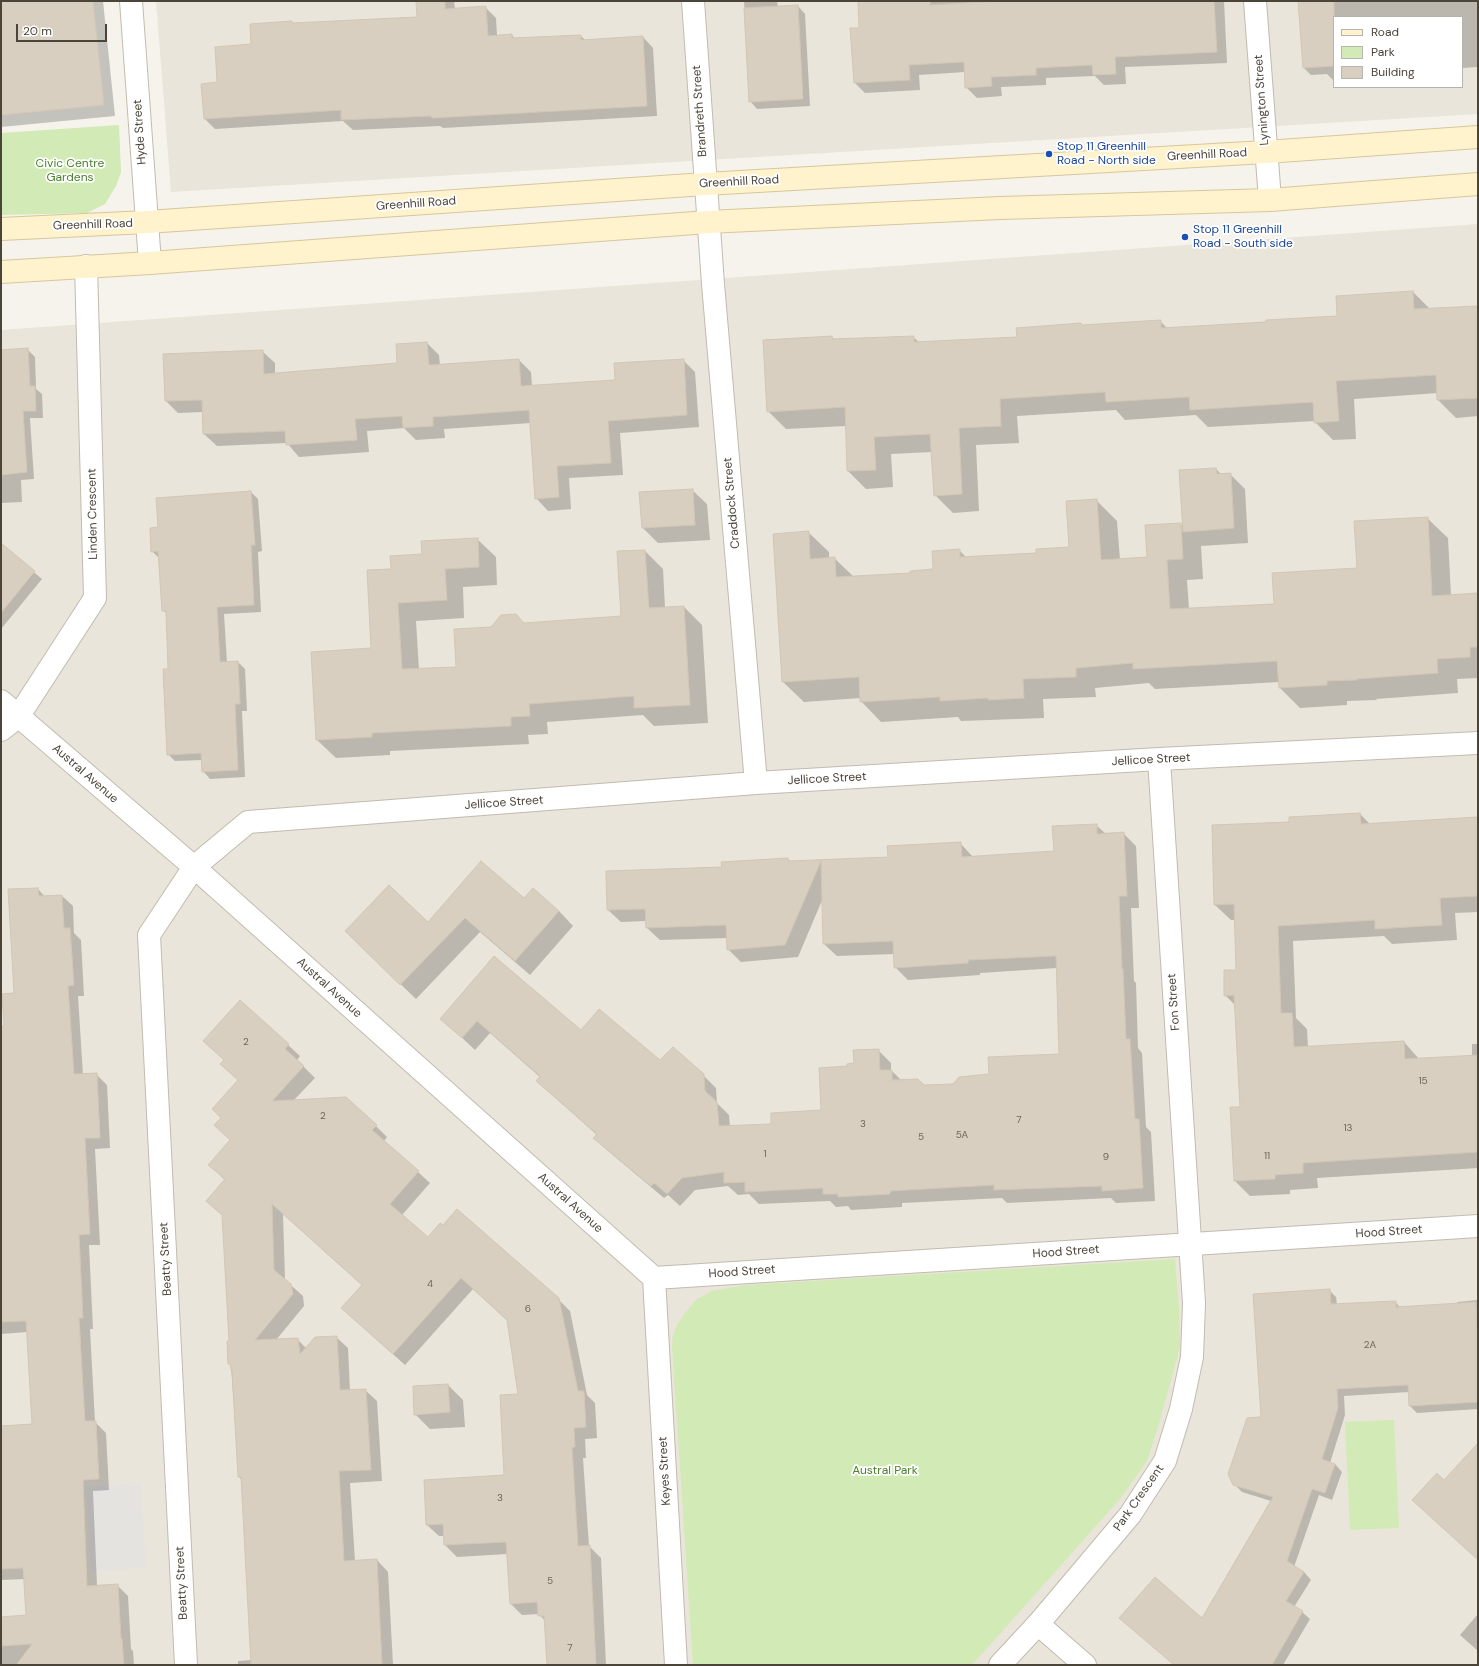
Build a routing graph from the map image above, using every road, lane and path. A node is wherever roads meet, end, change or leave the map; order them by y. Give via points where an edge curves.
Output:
1 (131, 1) edge
2 (693, 1) edge
3 (1256, 1) edge
4 (1478, 137) edge
5 (1266, 152) junction
6 (705, 184) junction
7 (1478, 184) edge
8 (1270, 200) junction
9 (147, 222) junction
10 (708, 222) junction
11 (1, 229) edge
12 (150, 263) junction
13 (86, 266) junction
14 (1, 272) edge
15 (1, 701) edge
16 (18, 717) junction
17 (1, 730) edge
18 (1478, 743) edge
19 (1159, 759) junction
20 (756, 783) junction
21 (194, 867) junction
22 (1478, 1226) edge
23 (1190, 1244) junction
24 (654, 1278) junction
25 (1038, 1624) junction
26 (186, 1665) edge
27 (676, 1665) edge
28 (1000, 1665) edge
29 (1085, 1665) edge

1 - 9 street, Hyde Street
2 - 6 street, Brandreth Street
3 - 5 street, Lynington Street
4 - 5 main road, Greenhill Road
5 - 6 main road, Greenhill Road
5 - 8 street, Lynington Street
6 - 9 main road, Greenhill Road
6 - 10 street, Brandreth Street
7 - 8 main road
8 - 10 main road via 1000,208
9 - 11 main road, Greenhill Road
9 - 12 street, Hyde Street
10 - 12 main road
10 - 20 street, Craddock Street
12 - 13 main road
13 - 14 main road
13 - 16 street, Linden Crescent via 95,598
15 - 16 street, Austral Avenue
16 - 17 street, Linden Crescent
16 - 21 street, Austral Avenue
18 - 19 street, Jellicoe Street
19 - 20 street, Jellicoe Street
19 - 23 street, Fon Street
20 - 21 street, Jellicoe Street via 248,822
21 - 24 street, Austral Avenue
21 - 26 street, Beatty Street via 149,935
22 - 23 street, Hood Street
23 - 24 street, Hood Street
23 - 25 street, Park Crescent via 1194,1302 1192,1357 1181,1408 1165,1461 1130,1515
24 - 27 street, Keyes Street
25 - 28 street, Park Crescent
25 - 29 street

